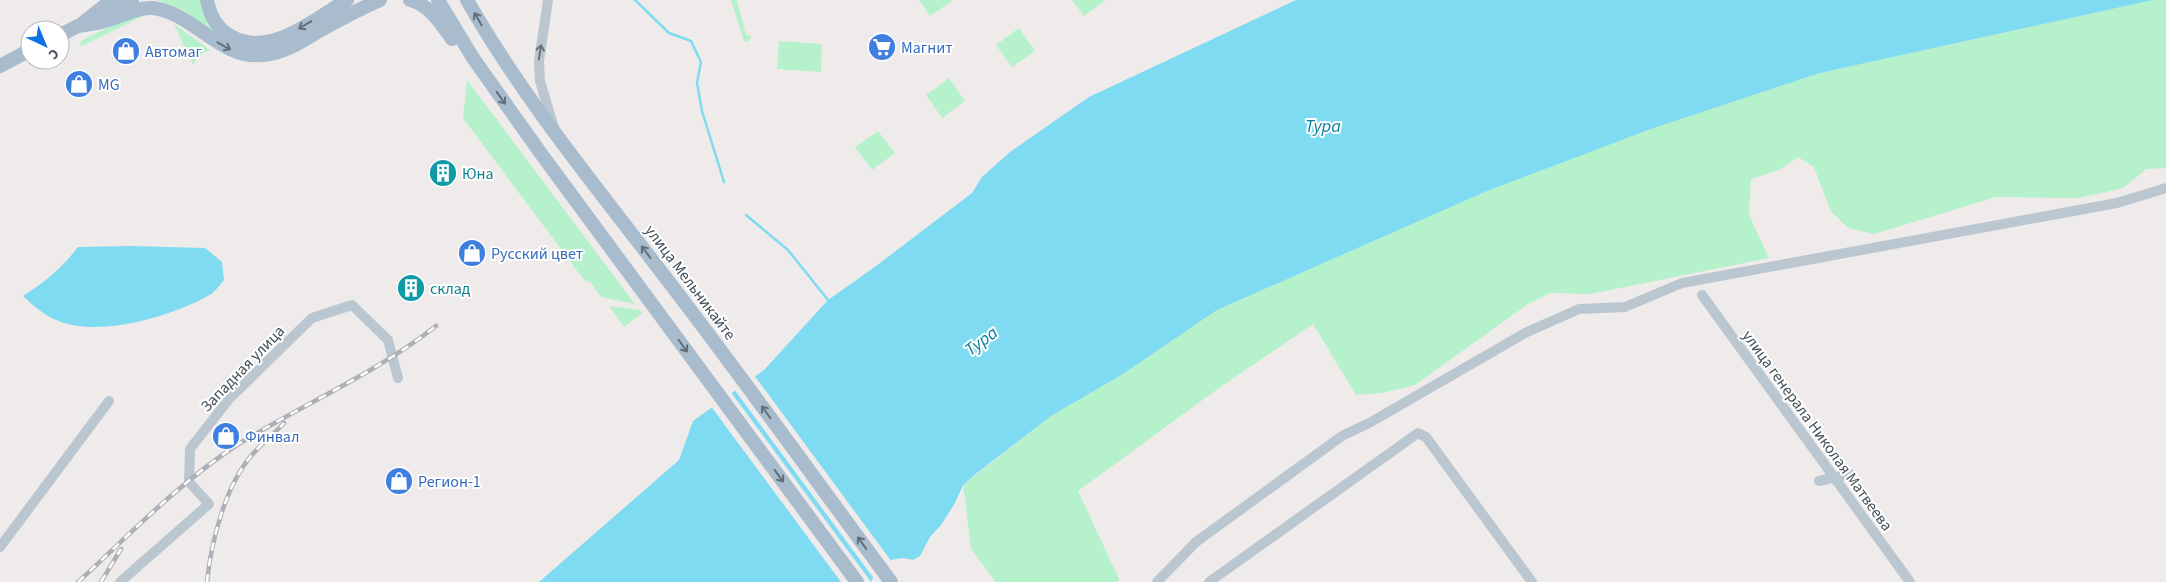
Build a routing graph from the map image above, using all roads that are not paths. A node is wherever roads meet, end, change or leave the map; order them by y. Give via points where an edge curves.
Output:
1 (112, 0) edge
2 (132, 0) edge
3 (207, 0) edge
4 (347, 0) edge
5 (380, 0) edge
6 (410, 0) edge
7 (438, 0) edge
8 (467, 0) edge
9 (548, 0) edge
10 (79, 26) junction
11 (70, 30) edge
12 (20, 55) edge
13 (473, 58) junction
14 (0, 66) edge
15 (556, 134) junction
16 (2166, 188) edge
17 (1702, 295) dead end
18 (398, 378) dead end
19 (109, 401) dead end
20 (1850, 474) dead end
21 (1835, 478) junction
22 (1819, 481) dead end
23 (0, 547) edge
24 (120, 582) edge
25 (858, 582) edge
26 (891, 582) edge
27 (1156, 582) edge
28 (1209, 582) edge
29 (1532, 582) edge
30 (1910, 582) edge

1 - 10 main road
2 - 10 main road
4 -> 3 main road via 284,37 255,44 226,34 216,24
10 -> 5 main road via 141,8 153,8 184,19 232,51 262,56 279,53
6 - 13 main road via 433,14
7 - 13 main road
15 -> 8 main road, улица Мельникайте via 488,37
15 -> 9 street via 540,81 539,61
10 - 11 main road
12 - 14 main road
13 -> 25 main road
26 -> 15 main road, улица Мельникайте via 676,290
16 - 27 street via 2117,203 1682,284 1625,307 1579,309 1525,333 1325,446 1196,542
17 - 21 street, улица генерала Николая Матвеева
18 - 24 street, Западная улица via 388,340 352,305 312,318 229,399 190,449 188,482 209,504
19 - 23 street
20 - 21 street
21 - 22 street
21 - 30 street, улица генерала Николая Матвеева
28 - 29 street via 1418,433 1426,436

